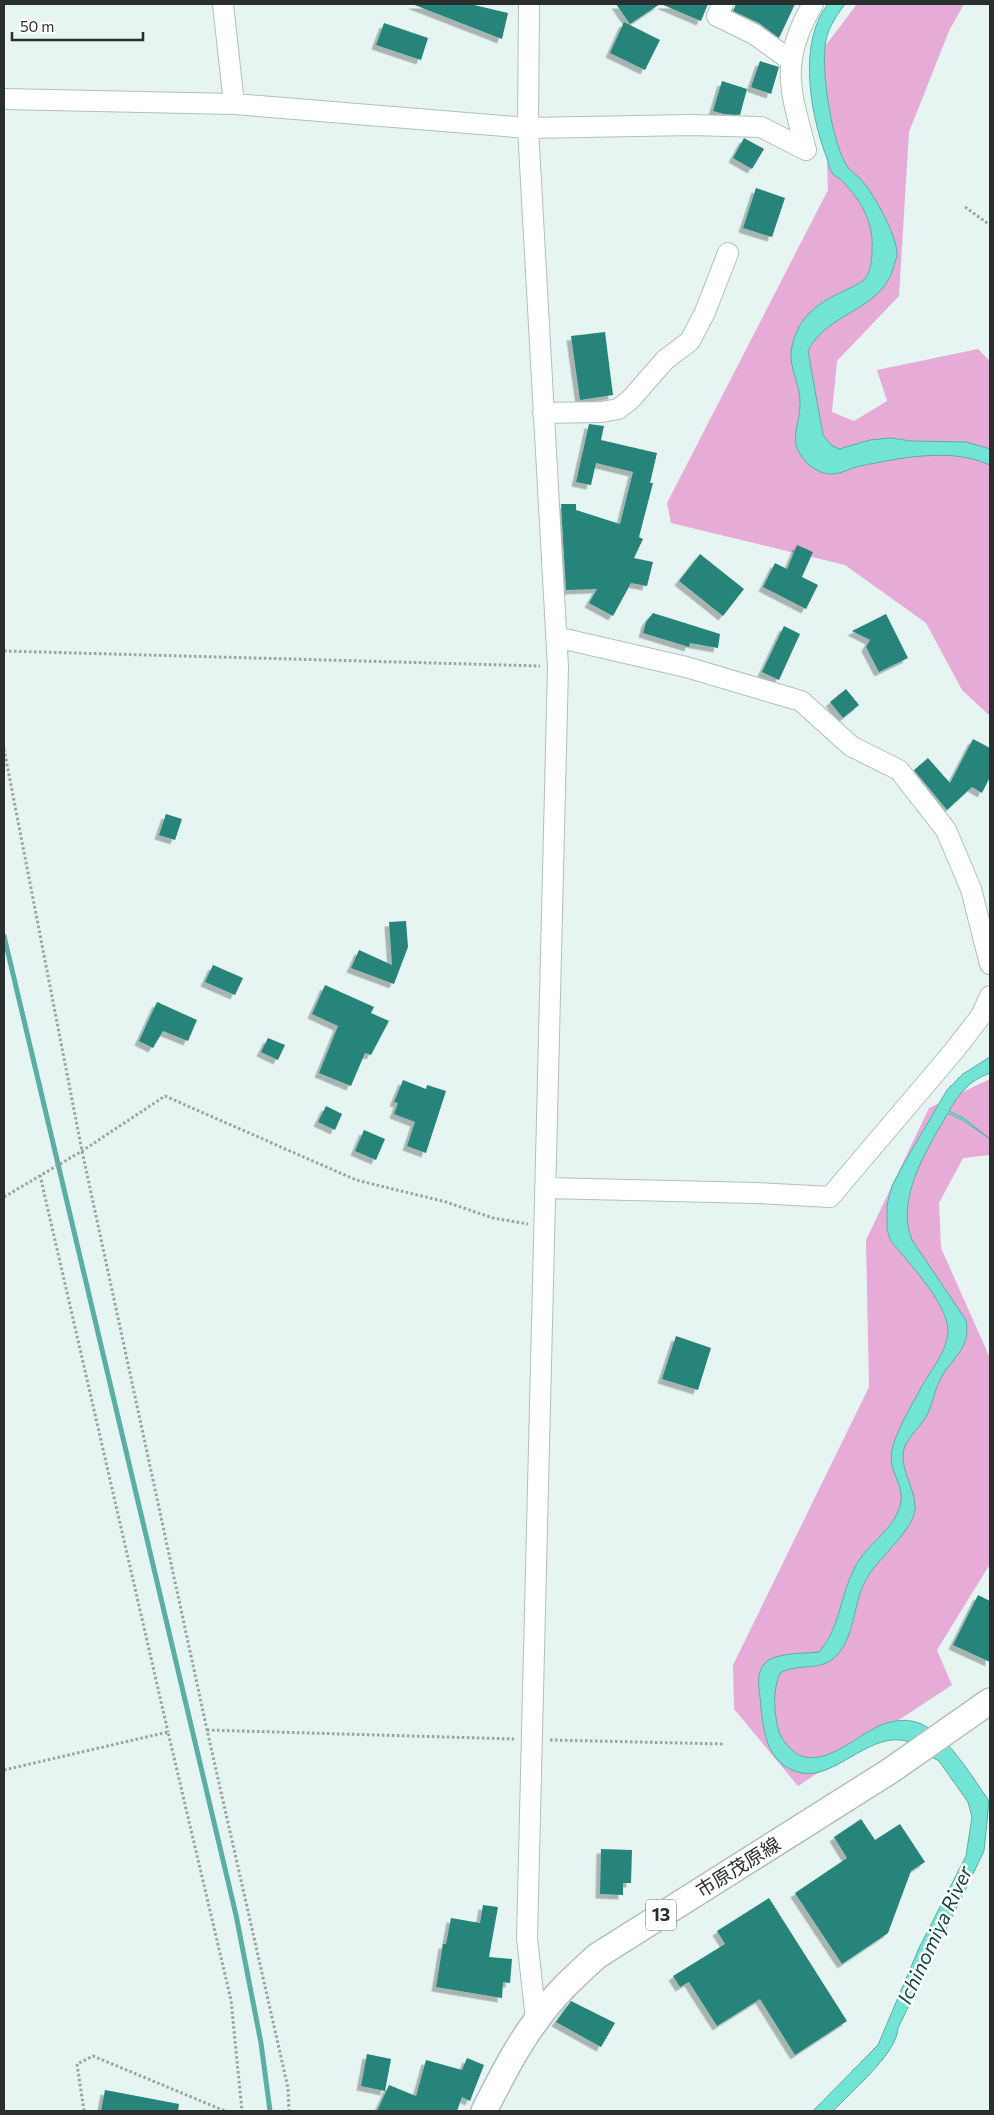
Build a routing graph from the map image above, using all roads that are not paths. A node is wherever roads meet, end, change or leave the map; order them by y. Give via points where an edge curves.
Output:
1 (223, 4) edge
2 (528, 4) edge
3 (723, 4) edge
4 (813, 4) edge
5 (790, 60) junction
6 (4, 99) edge
7 (234, 104) junction
8 (528, 128) junction
9 (728, 253) dead end
10 (543, 413) junction
11 (556, 637) junction
12 (990, 964) edge
13 (990, 996) edge
14 (545, 1188) junction
15 (990, 1701) edge
16 (536, 2020) junction
17 (484, 2111) edge

1 - 7 street
2 - 8 street
3 - 5 street via 717,16 754,34
4 - 5 street via 800,26
5 - 8 street via 790,87 806,150 761,127
6 - 7 street
7 - 8 street
8 - 10 street
9 - 10 street via 690,341 665,360 630,400 618,409 602,412
10 - 11 street
11 - 12 street via 686,667 802,701 851,746 899,770 946,830 971,889
11 - 14 street via 558,667
13 - 14 street via 982,1016 830,1197
14 - 16 street via 527,1938
15 - 16 main road, 市原茂原線 / 13 via 890,1772 597,1956 562,1989
16 - 17 main road, 市原茂原線 / 13 via 506,2067

